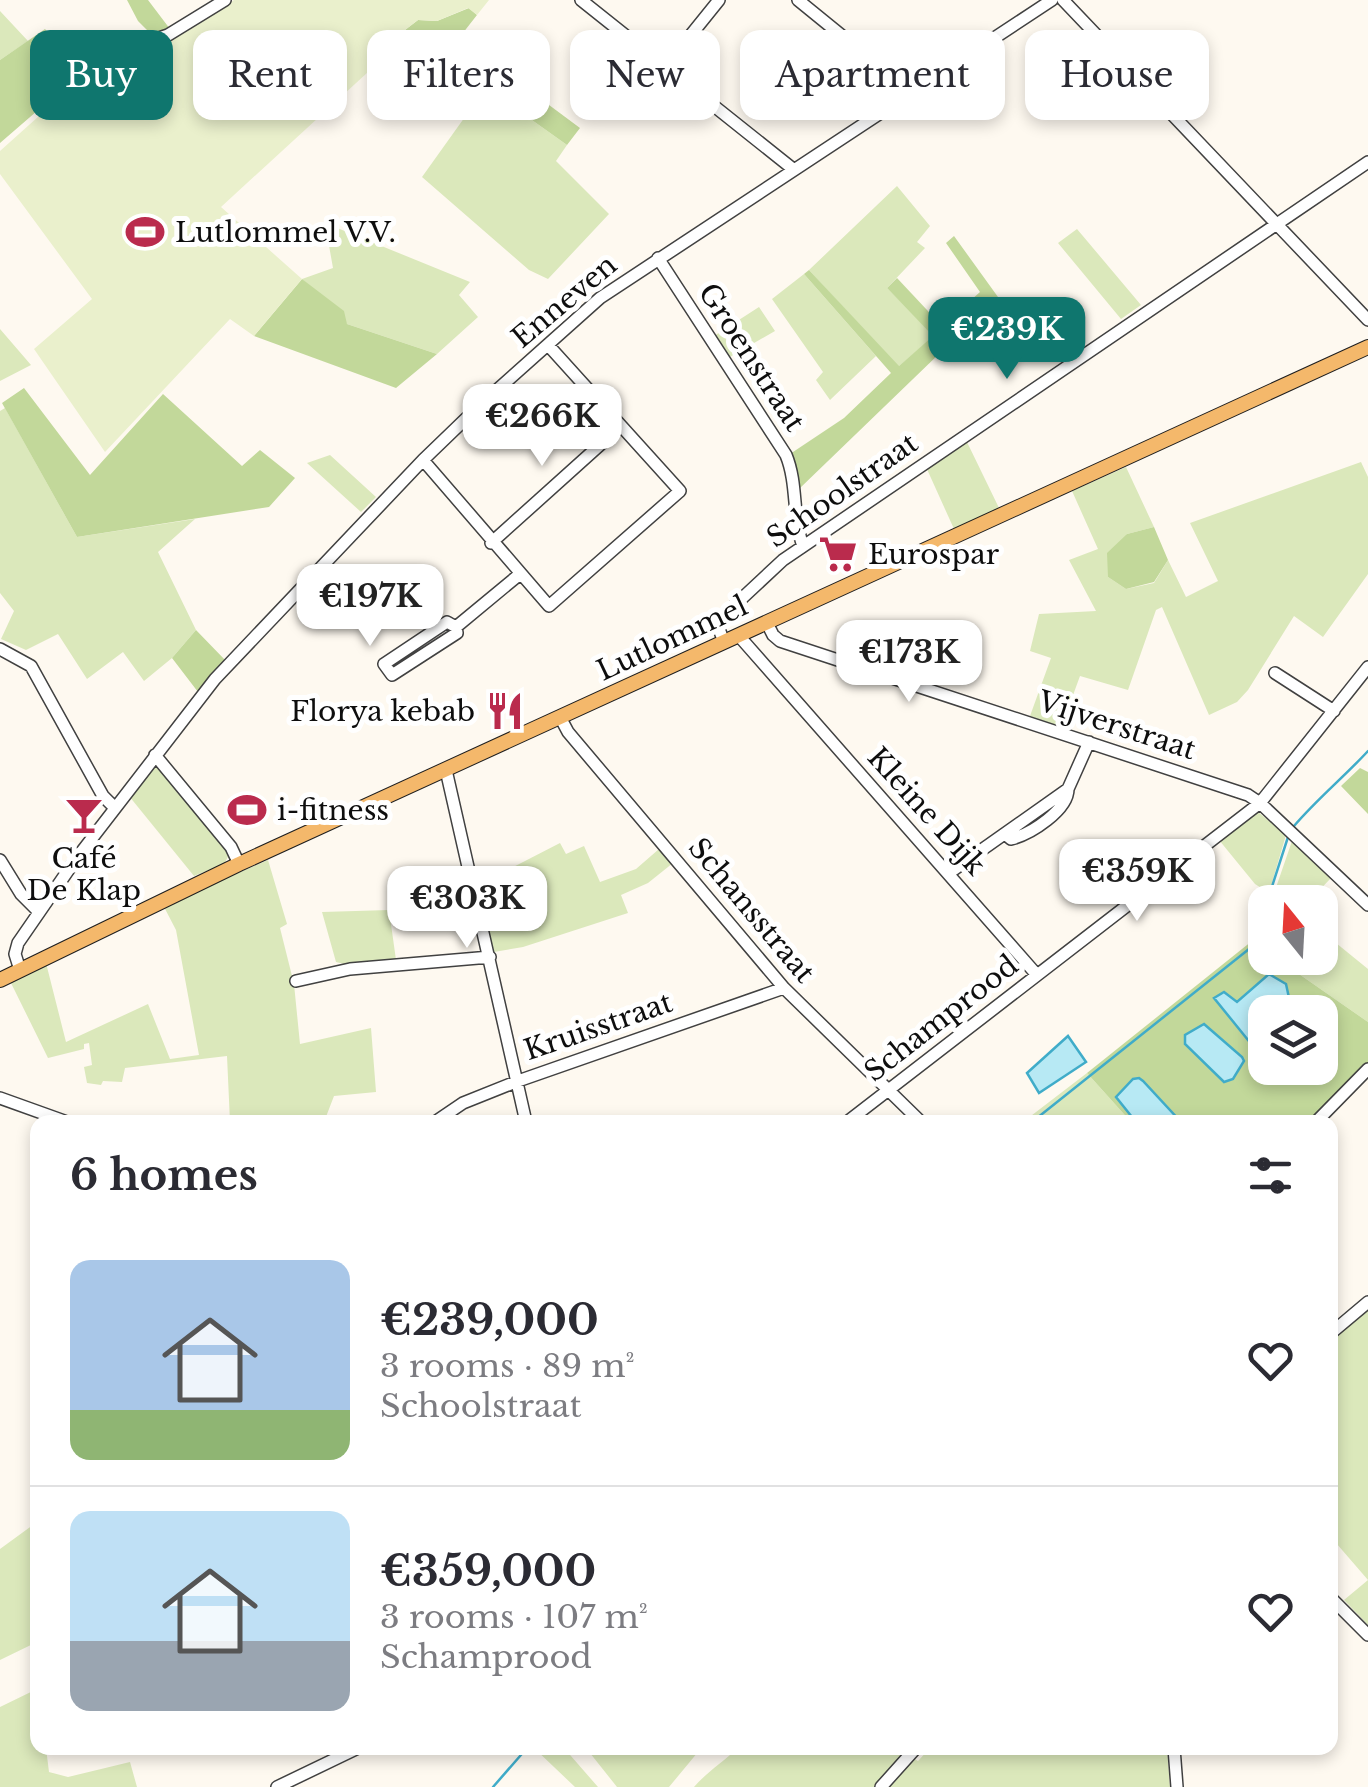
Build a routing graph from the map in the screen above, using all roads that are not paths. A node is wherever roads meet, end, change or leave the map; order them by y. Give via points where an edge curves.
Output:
1 (225, 0) edge
2 (581, 0) edge
3 (719, 0) edge
4 (798, 0) edge
5 (1052, 0) edge
6 (1063, 0) edge
7 (619, 30) edge
8 (694, 30) edge
9 (835, 30) edge
10 (1005, 31) edge
11 (173, 32) edge
12 (720, 110) edge
13 (868, 120) edge
14 (1368, 162) edge
15 (793, 169) junction
16 (1276, 223) junction
17 (658, 258) junction
18 (1368, 320) edge
19 (548, 346) junction
20 (1368, 347) edge
21 (621, 426) junction
22 (422, 460) junction
23 (491, 543) junction
24 (803, 546) junction
25 (520, 574) junction
26 (767, 623) junction
27 (456, 627) junction
28 (739, 636) junction
29 (724, 642) junction
30 (0, 649) edge
31 (1368, 667) edge
32 (1275, 673) dead end
33 (1334, 711) junction
34 (560, 717) junction
35 (1089, 742) junction
36 (155, 755) junction
37 (446, 770) junction
38 (1260, 803) junction
39 (115, 808) junction
40 (0, 860) edge
41 (239, 864) junction
42 (949, 873) junction
43 (1368, 905) edge
44 (39, 912) junction
45 (490, 957) junction
46 (20, 970) junction
47 (1037, 975) junction
48 (0, 980) edge
49 (296, 981) dead end
50 (784, 988) junction
51 (1368, 1069) edge
52 (518, 1081) junction
53 (890, 1090) junction
54 (0, 1098) edge
55 (47, 1115) edge
56 (446, 1115) edge
57 (525, 1115) edge
58 (857, 1115) edge
59 (914, 1115) edge
60 (1323, 1115) edge
61 (1368, 1302) edge
62 (1338, 1327) edge
63 (1338, 1605) edge
64 (1368, 1636) edge
65 (343, 1755) edge
66 (910, 1755) edge
67 (1175, 1755) edge
68 (277, 1787) edge
69 (881, 1787) edge
70 (1177, 1787) edge

1 - 11 street
2 - 7 street
3 - 8 street
4 - 9 street
5 - 10 street, Enneven
6 - 16 street
12 - 15 street
13 - 15 street, Enneven
14 - 16 street, Schoolstraat
15 - 17 street, Enneven
16 - 18 street
16 - 24 street, Schoolstraat
17 - 19 street, Enneven
17 - 24 street, Groenstraat via 786,455
19 - 21 street
19 - 22 street, Enneven
20 - 26 main road, Lutlommel
21 - 23 street
21 - 25 street via 680,491 549,606
22 - 23 street
22 - 36 street, Enneven via 215,679
23 - 25 street
24 - 29 street, Schoolstraat via 723,616 718,629
25 - 27 street
26 - 28 main road, Lutlommel
26 - 35 street, Vijverstraat via 780,641
27 - 27 street via 447,622 384,664 392,675
28 - 29 main road, Lutlommel
28 - 42 street, Kleine Dijk
29 - 34 main road, Lutlommel
30 - 39 street via 31,666
31 - 33 street, Schamprood
32 - 33 street
33 - 38 street, Schamprood
34 - 37 main road, Lutlommel
34 - 50 street, Schansstraat
35 - 38 street, Vijverstraat
35 - 42 street via 1068,789
36 - 39 street, Enneven
36 - 41 street
37 - 41 main road, Lutlommel
37 - 45 street
38 - 43 street, Vijverstraat
38 - 47 street, Schamprood
39 - 44 street, Enneven
40 - 44 street
41 - 46 main road, Lutlommel
42 - 47 street, Kleine Dijk
44 - 46 street, Enneven via 15,949
45 - 49 street via 378,965
45 - 52 street
46 - 48 main road, Lutlommel
47 - 53 street, Schamprood
50 - 52 street, Kruisstraat
50 - 53 street, Schansstraat
51 - 60 street
52 - 56 street, Kruisstraat
52 - 57 street
53 - 58 street, Schamprood
53 - 59 street, Schansstraat
54 - 55 street
61 - 62 street
63 - 64 street
65 - 68 street
66 - 69 street
67 - 70 street

